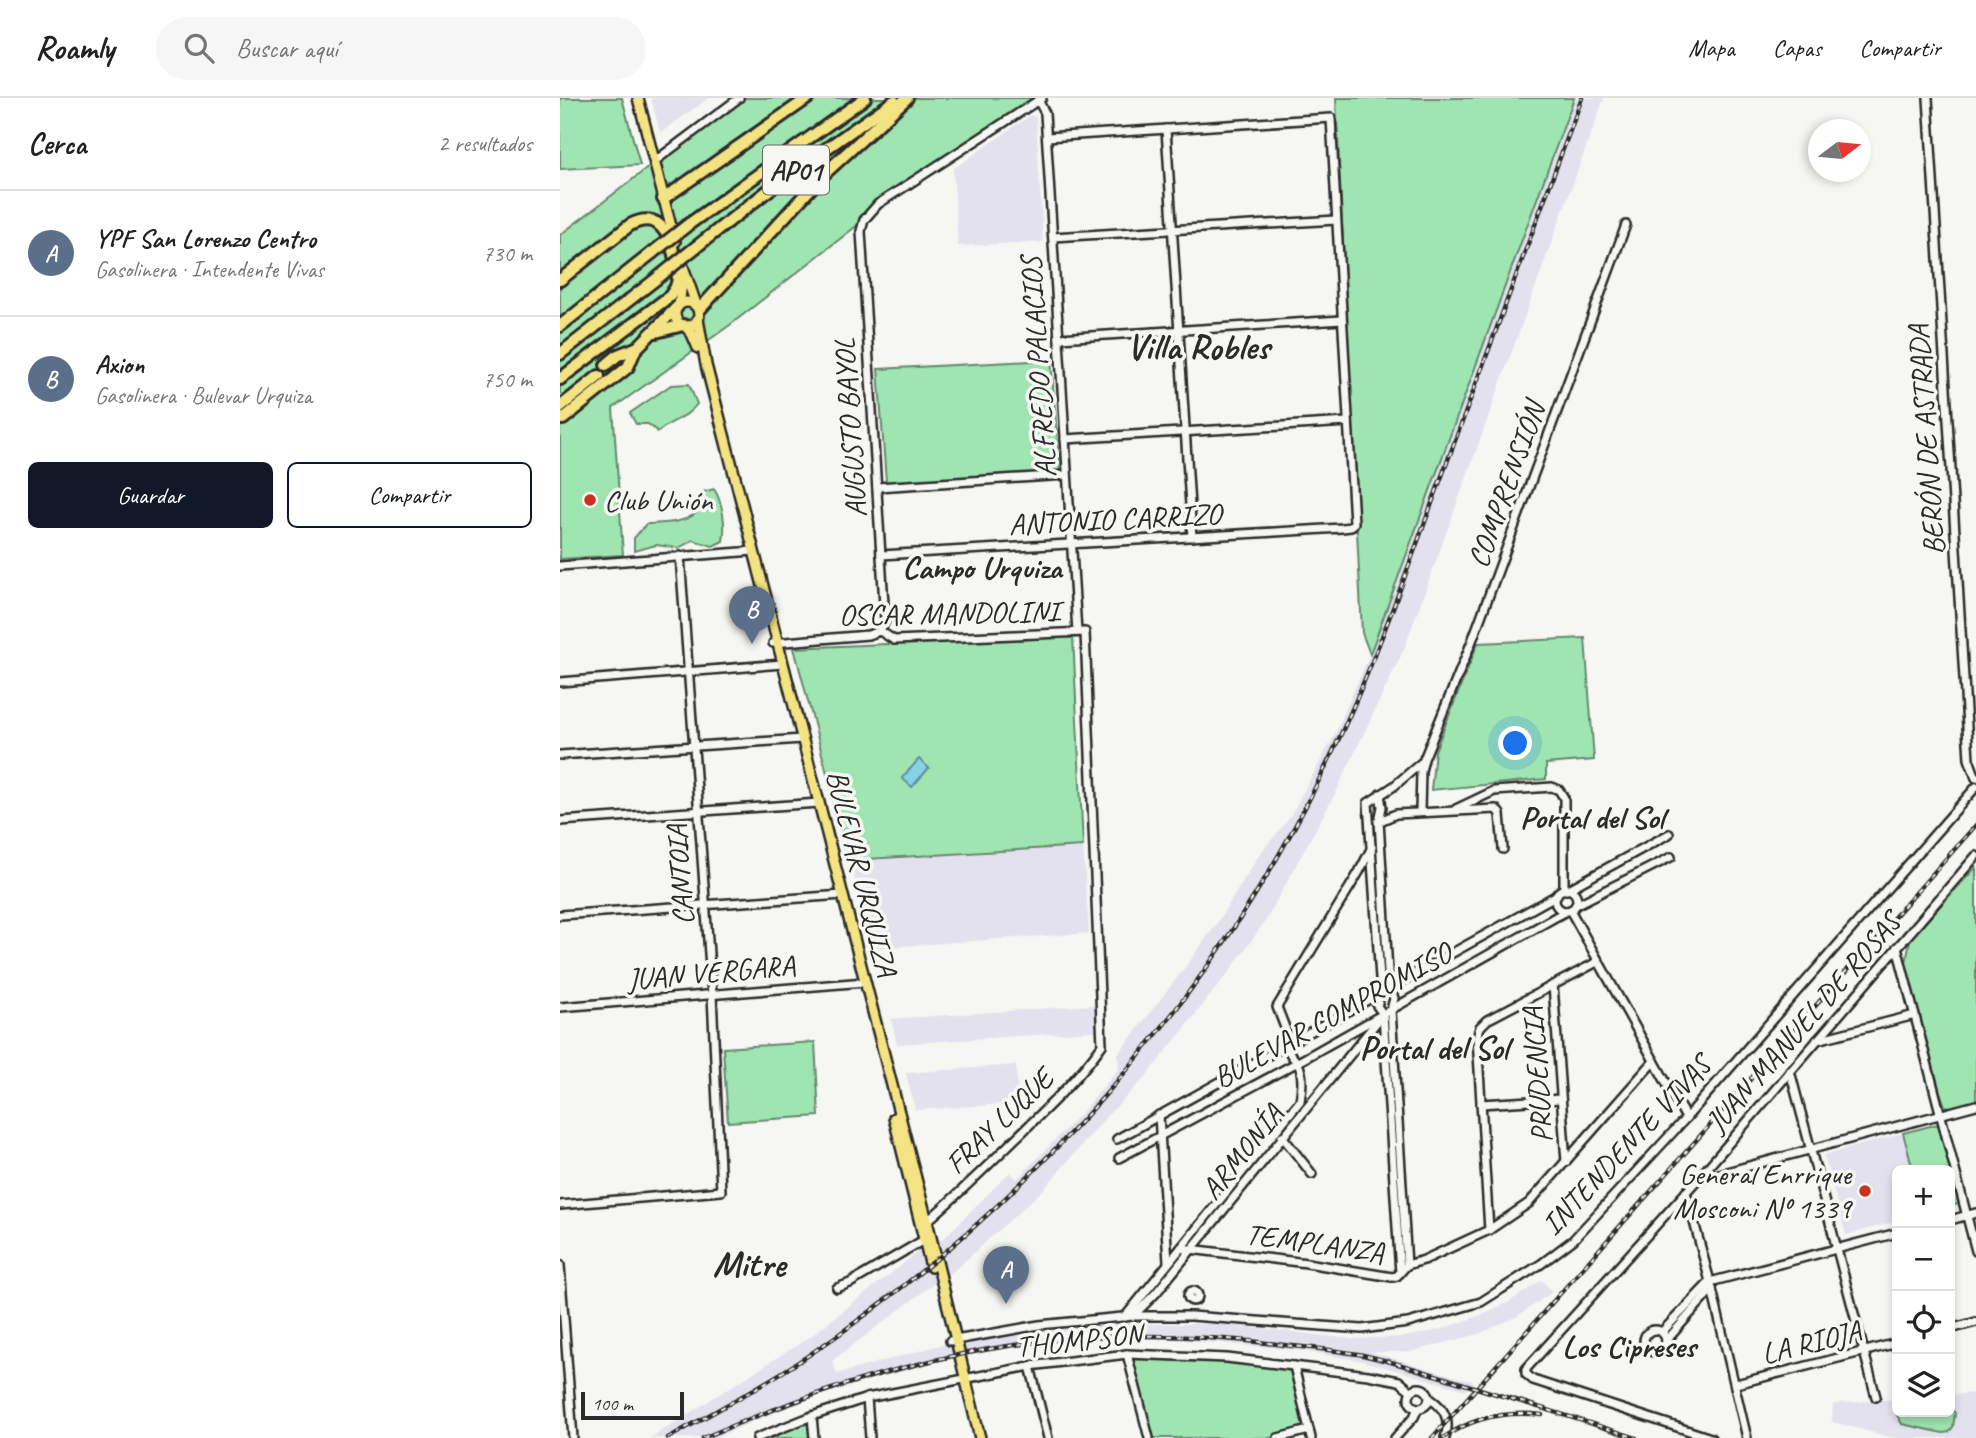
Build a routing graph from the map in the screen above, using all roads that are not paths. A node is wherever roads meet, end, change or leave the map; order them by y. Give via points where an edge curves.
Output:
1 (638, 98) edge
2 (739, 98) edge
3 (808, 98) edge
4 (865, 98) edge
5 (899, 98) edge
6 (907, 98) edge
7 (1927, 98) edge
8 (1040, 99) edge
9 (1166, 129) junction
10 (1046, 136) junction
11 (655, 161) junction
12 (663, 200) junction
13 (1336, 219) junction
14 (1626, 225) dead end
15 (1172, 230) junction
16 (1053, 237) junction
17 (683, 272) junction
18 (560, 280) edge
19 (678, 306) junction
20 (698, 312) junction
21 (1342, 320) junction
22 (560, 326) edge
23 (684, 326) junction
24 (1179, 331) junction
25 (651, 334) junction
26 (1059, 338) junction
27 (636, 348) junction
28 (560, 354) edge
29 (604, 373) junction
30 (560, 379) edge
31 (562, 406) edge
32 (562, 420) edge
33 (1348, 422) junction
34 (1185, 432) junction
35 (1065, 439) junction
36 (1067, 475) junction
37 (877, 487) junction
38 (1192, 537) junction
39 (1072, 544) junction
40 (752, 551) junction
41 (881, 555) junction
42 (680, 556) junction
43 (560, 566) edge
44 (880, 631) junction
45 (1081, 632) junction
46 (775, 643) junction
47 (781, 665) junction
48 (688, 672) junction
49 (560, 682) edge
50 (800, 739) junction
51 (694, 746) junction
52 (560, 755) edge
53 (1424, 759) junction
54 (1976, 778) edge
55 (1976, 787) edge
56 (1380, 794) junction
57 (817, 803) junction
58 (1456, 809) junction
59 (699, 811) junction
60 (1420, 812) junction
61 (560, 821) edge
62 (1378, 821) junction
63 (1370, 830) junction
64 (1670, 834) dead end
65 (1371, 847) junction
66 (1503, 849) dead end
67 (1671, 856) dead end
68 (1976, 856) edge
69 (1563, 891) junction
70 (840, 895) junction
71 (705, 904) junction
72 (1571, 909) junction
73 (560, 915) edge
74 (1897, 947) junction
75 (1599, 961) junction
76 (862, 983) junction
77 (1553, 985) junction
78 (1389, 988) junction
79 (1381, 993) junction
80 (712, 995) junction
81 (560, 1007) edge
82 (1391, 1010) junction
83 (1383, 1014) junction
84 (1915, 1015) junction
85 (1816, 1040) junction
86 (1292, 1043) junction
87 (1102, 1045) joint
88 (1654, 1061) junction
89 (1298, 1062) junction
90 (1790, 1071) junction
91 (1561, 1099) junction
92 (1481, 1104) junction
93 (1976, 1105) edge
94 (1940, 1114) junction
95 (1159, 1115) junction
96 (1686, 1118) junction
97 (1276, 1129) junction
98 (1160, 1136) junction
99 (1283, 1138) junction
100 (1117, 1139) dead end
101 (1811, 1149) junction
102 (1119, 1158) dead end
103 (1566, 1162) junction
104 (1312, 1174) dead end
105 (1697, 1180) junction
106 (1686, 1192) junction
107 (560, 1205) edge
108 (1976, 1213) edge
109 (1967, 1215) junction
110 (1955, 1219) edge
111 (924, 1223) junction
112 (1489, 1230) junction
113 (1892, 1234) edge
114 (928, 1238) junction
115 (1181, 1248) junction
116 (1837, 1249) junction
117 (1191, 1250) junction
118 (1976, 1251) edge
119 (1168, 1263) junction
120 (560, 1265) edge
121 (1407, 1265) junction
122 (1400, 1273) junction
123 (1711, 1285) junction
124 (837, 1288) dead end
125 (1192, 1301) dead end
126 (1129, 1316) junction
127 (1191, 1316) junction
128 (1976, 1322) edge
129 (1955, 1328) edge
130 (1662, 1332) junction
131 (1666, 1340) junction
132 (952, 1341) junction
133 (1892, 1344) edge
134 (1864, 1351) junction
135 (1127, 1354) junction
136 (1030, 1366) junction
137 (1294, 1366) junction
138 (962, 1378) junction
139 (1736, 1384) junction
140 (1411, 1391) junction
141 (560, 1393) edge
142 (570, 1394) junction
143 (1876, 1396) dead end
144 (867, 1398) junction
145 (1429, 1398) junction
146 (1418, 1408) junction
147 (811, 1416) junction
148 (1310, 1434) edge
149 (573, 1438) edge
150 (757, 1438) edge
151 (814, 1438) edge
152 (870, 1438) edge
153 (977, 1438) edge
154 (1048, 1438) edge
155 (1149, 1438) edge
156 (1278, 1438) edge
157 (1395, 1438) edge
158 (1445, 1438) edge
159 (1711, 1438) edge
160 (1748, 1438) edge

1 - 11 main road, BULEVAR URQUIZA
2 - 11 street
3 - 12 highway
4 - 22 highway, AP01, bridge via 689,224
5 - 28 highway, AP01, bridge via 779,182
6 - 20 highway via 824,174
7 - 54 street, BERÓN DE ASTRADA via 1968,746
8 - 10 street, ALFREDO PALACIOS
8 - 37 street, AUGUSTO BAYOL via 878,204 864,220 861,231
9 - 10 street
9 - 13 street via 1331,118
9 - 15 street
10 - 16 street, ALFREDO PALACIOS
11 - 12 main road, BULEVAR URQUIZA
12 - 17 main road, BULEVAR URQUIZA
13 - 15 street
13 - 21 street
14 - 53 street, COMPRENSIÓN
15 - 16 street
15 - 24 street
16 - 26 street, ALFREDO PALACIOS
17 - 19 main road, BULEVAR URQUIZA
17 - 20 main road, BULEVAR URQUIZA
18 - 30 highway via 641,219 659,223 665,230 678,279 670,296
19 - 20 main road via 691,302
19 - 23 main road via 676,317
19 - 25 highway
20 - 23 main road via 693,325
20 - 40 main road, BULEVAR URQUIZA via 706,365
21 - 24 street
21 - 33 street
23 - 25 highway
23 - 40 main road, BULEVAR URQUIZA via 697,344
24 - 26 street
24 - 34 street
25 - 27 highway
26 - 35 street, ALFREDO PALACIOS
27 - 29 highway via 625,364
27 - 32 highway via 628,367
29 - 31 highway
29 - 32 highway
33 - 34 street
33 - 38 street, ANTONIO CARRIZO via 1354,523 1350,527
34 - 35 street
34 - 38 street
35 - 36 street, ALFREDO PALACIOS
36 - 37 street
36 - 39 street, ALFREDO PALACIOS
37 - 41 street, AUGUSTO BAYOL
38 - 39 street, ANTONIO CARRIZO
39 - 41 street, ANTONIO CARRIZO
39 - 45 street, ALFREDO PALACIOS
40 - 42 street
40 - 46 main road, BULEVAR URQUIZA
41 - 44 street, AUGUSTO BAYOL via 885,621
42 - 43 street
42 - 48 street, CANTOIA
44 - 45 street, OSCAR MANDOLINI via 894,640
44 - 46 street, OSCAR MANDOLINI
45 - 87 street, ALFREDO PALACIOS
46 - 47 main road, BULEVAR URQUIZA
47 - 48 street
47 - 50 main road, BULEVAR URQUIZA
48 - 49 street
48 - 51 street, CANTOIA
50 - 51 street
50 - 57 main road, BULEVAR URQUIZA
51 - 52 street
51 - 59 street, CANTOIA
53 - 56 street, COMPRENSIÓN
53 - 60 street, COMPRENSIÓN
55 - 96 street, INTENDENTE VIVAS
56 - 62 street
56 - 63 street via 1368,803
57 - 59 street
57 - 70 main road, BULEVAR URQUIZA
58 - 60 street
58 - 66 street via 1496,809
58 - 69 street via 1494,791 1559,790 1564,798
59 - 61 street
59 - 71 street, CANTOIA
60 - 62 street
62 - 63 street
62 - 78 street
63 - 65 street
64 - 69 street, BULEVAR COMPROMISO
65 - 79 street
65 - 86 street via 1279,1002 1278,1013
67 - 72 street, BULEVAR COMPROMISO
68 - 74 street, JUAN MANUEL DE ROSAS
69 - 72 street via 1576,895
69 - 72 street via 1557,905
69 - 78 street, BULEVAR COMPROMISO
70 - 71 street
70 - 76 main road, BULEVAR URQUIZA
71 - 73 street
71 - 80 street, CANTOIA
72 - 75 street
72 - 82 street, BULEVAR COMPROMISO
74 - 84 street
74 - 85 street, JUAN MANUEL DE ROSAS
75 - 77 street
75 - 88 street
76 - 80 street, JUAN VERGARA
76 - 111 main road, BULEVAR URQUIZA
77 - 91 street, PRUDENCIA
77 - 92 street via 1480,1027
78 - 79 street, BULEVAR COMPROMISO
78 - 82 street via 1394,998
79 - 83 street via 1377,1006
79 - 86 street, BULEVAR COMPROMISO
80 - 81 street, JUAN VERGARA
80 - 107 street, CANTOIA via 721,1191
82 - 83 street, BULEVAR COMPROMISO
82 - 121 street
83 - 89 street, BULEVAR COMPROMISO
83 - 99 street, ARMONÍA
83 - 122 street
84 - 85 street
84 - 94 street
85 - 90 street, JUAN MANUEL DE ROSAS
86 - 89 street via 1290,1055
86 - 95 street, BULEVAR COMPROMISO
87 - 111 street, FRAY LUQUE via 1036,1119
88 - 96 street
88 - 103 street
89 - 97 street, ARMONÍA via 1300,1101
89 - 98 street, BULEVAR COMPROMISO
90 - 101 street
90 - 105 street, JUAN MANUEL DE ROSAS
91 - 92 street
91 - 103 street, PRUDENCIA
92 - 112 street
93 - 94 street
94 - 101 street
94 - 109 street
95 - 98 street
95 - 100 street, BULEVAR COMPROMISO
96 - 127 street, INTENDENTE VIVAS via 1573,1240 1480,1302 1408,1324 1363,1329
97 - 99 street
97 - 115 street, ARMONÍA
98 - 102 street, BULEVAR COMPROMISO
98 - 119 street
99 - 104 street
99 - 117 street, ARMONÍA
101 - 105 street
101 - 116 street
103 - 112 street via 1529,1203
105 - 106 street, JUAN MANUEL DE ROSAS
106 - 123 street
106 - 159 street, JUAN MANUEL DE ROSAS via 1527,1366 1526,1374
108 - 109 street
109 - 110 street
109 - 118 street
111 - 114 main road, BULEVAR URQUIZA
112 - 121 street
113 - 116 street
114 - 124 street
114 - 132 main road, BULEVAR URQUIZA
115 - 117 street, TEMPLANZA
115 - 119 street, ARMONÍA
116 - 123 street
116 - 134 street
117 - 122 street, TEMPLANZA via 1392,1277
117 - 126 street, ARMONÍA via 1156,1293
119 - 126 street, ARMONÍA
120 - 142 street
121 - 122 street
123 - 130 street
123 - 131 street
123 - 139 street
125 - 127 street
126 - 127 street, INTENDENTE VIVAS
126 - 132 street, INTENDENTE VIVAS via 1051,1323
128 - 129 street
130 - 131 street
130 - 131 street via 1650,1330 1644,1344 1657,1352
132 - 138 main road, BULEVAR URQUIZA
133 - 134 street, LA RIOJA
134 - 139 street, LA RIOJA
134 - 143 street
135 - 136 street, THOMPSON
135 - 137 street, THOMPSON
135 - 155 street
136 - 138 street, THOMPSON
136 - 154 street
137 - 140 street, THOMPSON via 1399,1381
137 - 148 street
138 - 144 street, THOMPSON
138 - 153 main road, BULEVAR URQUIZA
139 - 160 street
140 - 145 street via 1423,1389
140 - 146 street via 1409,1400
141 - 142 street
142 - 149 street
144 - 147 street, THOMPSON
144 - 152 street
145 - 146 street
145 - 158 street via 1448,1420
146 - 157 street
147 - 150 street, THOMPSON
147 - 151 street
148 - 156 street

